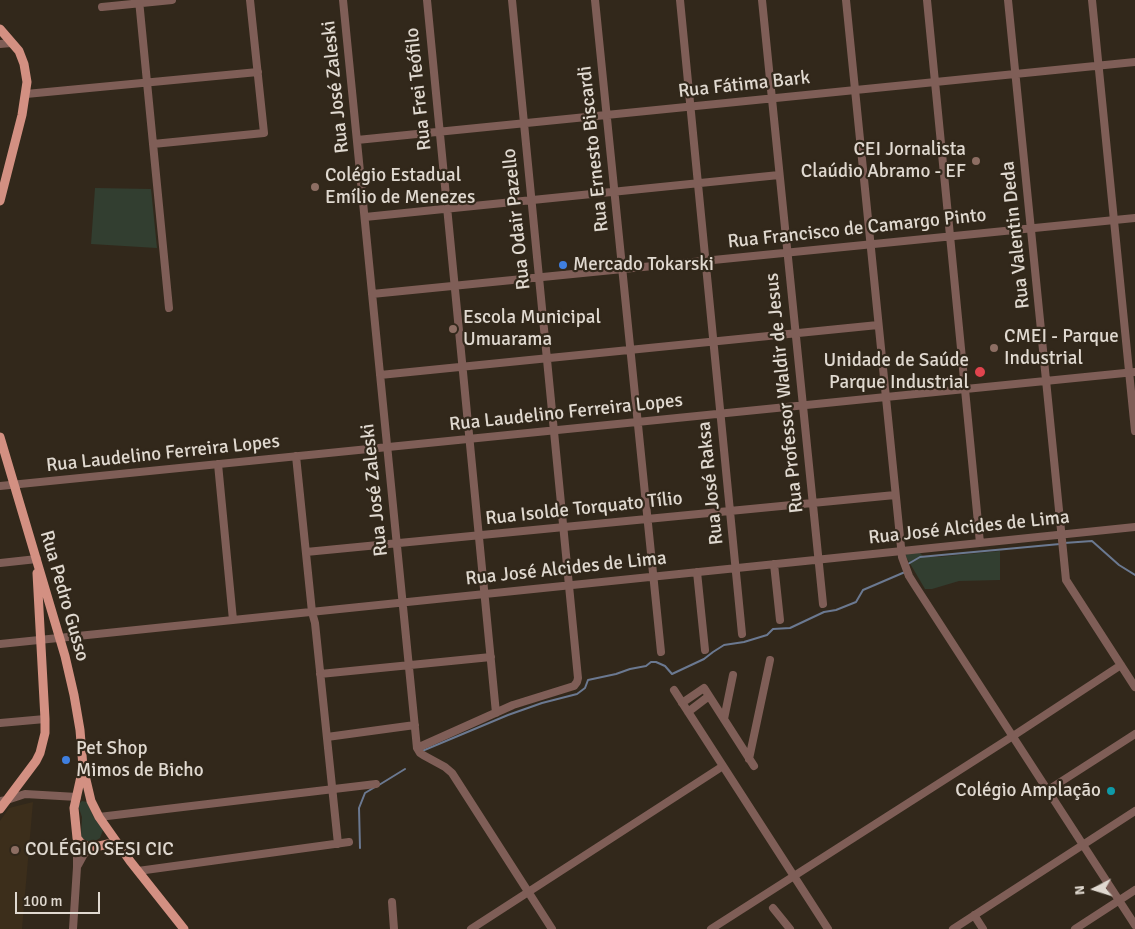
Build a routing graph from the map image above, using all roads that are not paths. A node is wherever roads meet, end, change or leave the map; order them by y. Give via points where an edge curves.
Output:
1 (172, 0) edge
2 (250, 0) edge
3 (343, 0) edge
4 (427, 0) edge
5 (512, 0) edge
6 (595, 0) edge
7 (680, 0) edge
8 (762, 0) edge
9 (846, 0) edge
10 (927, 0) edge
11 (1008, 0) edge
12 (1092, 0) edge
13 (139, 2) edge
14 (102, 7) dead end
15 (0, 29) edge
16 (11, 42) junction
17 (0, 44) edge
18 (1135, 62) edge
19 (1098, 66) junction
20 (258, 72) junction
21 (1016, 74) junction
22 (147, 82) junction
23 (935, 82) junction
24 (855, 90) junction
25 (26, 94) junction
26 (772, 99) junction
27 (691, 107) junction
28 (607, 115) junction
29 (524, 124) junction
30 (440, 132) junction
31 (357, 140) junction
32 (153, 144) junction
33 (4, 167) edge
34 (779, 175) junction
35 (698, 183) junction
36 (614, 192) junction
37 (531, 200) junction
38 (0, 201) edge
39 (447, 209) junction
40 (365, 217) junction
41 (1135, 218) edge
42 (1114, 220) junction
43 (1031, 228) junction
44 (950, 236) junction
45 (870, 244) junction
46 (787, 253) junction
47 (706, 261) junction
48 (622, 269) junction
49 (539, 278) junction
50 (455, 286) junction
51 (372, 294) junction
52 (169, 308) dead end
53 (878, 325) junction
54 (795, 333) junction
55 (714, 342) junction
56 (630, 350) junction
57 (547, 358) junction
58 (462, 367) junction
59 (1132, 372) edge
60 (380, 375) junction
61 (1046, 381) junction
62 (965, 389) junction
63 (886, 397) junction
64 (802, 405) junction
65 (721, 414) junction
66 (638, 422) junction
67 (554, 430) junction
68 (1135, 431) edge
69 (0, 437) edge
70 (470, 439) junction
71 (388, 447) junction
72 (296, 456) junction
73 (218, 464) junction
74 (14, 485) junction
75 (0, 486) edge
76 (895, 495) junction
77 (812, 503) junction
78 (730, 511) junction
79 (648, 519) junction
80 (564, 527) junction
81 (1135, 527) edge
82 (479, 535) junction
83 (1062, 537) junction
84 (397, 543) junction
85 (980, 543) junction
86 (901, 551) junction
87 (306, 552) junction
88 (37, 559) junction
89 (818, 560) junction
90 (0, 563) edge
91 (774, 564) junction
92 (736, 568) junction
93 (698, 572) junction
94 (653, 577) junction
95 (569, 585) junction
96 (485, 594) junction
97 (403, 602) junction
98 (822, 604) dead end
99 (312, 612) junction
100 (233, 620) junction
101 (780, 620) dead end
102 (742, 634) dead end
103 (60, 638) junction
104 (41, 640) junction
105 (0, 644) edge
106 (706, 650) dead end
107 (661, 652) dead end
108 (491, 657) junction
109 (770, 660) dead end
110 (409, 665) junction
111 (1121, 665) junction
112 (320, 674) junction
113 (733, 675) dead end
114 (1135, 687) edge
115 (674, 690) dead end
116 (709, 696) junction
117 (682, 703) junction
118 (688, 712) junction
119 (496, 713) junction
120 (45, 719) junction
121 (724, 719) junction
122 (0, 723) edge
123 (415, 726) junction
124 (1135, 734) edge
125 (1013, 736) junction
126 (327, 737) junction
127 (417, 748) junction
128 (749, 759) junction
129 (723, 766) junction
130 (754, 766) dead end
131 (83, 767) junction
132 (376, 784) dead end
133 (332, 790) junction
134 (1048, 790) junction
135 (58, 796) junction
136 (77, 796) junction
137 (90, 796) junction
138 (3, 800) edge
139 (74, 808) junction
140 (0, 809) edge
141 (1135, 811) edge
142 (99, 817) junction
143 (110, 832) junction
144 (77, 838) junction
145 (350, 842) dead end
146 (338, 844) junction
147 (1083, 845) junction
148 (97, 846) junction
149 (130, 861) junction
150 (77, 867) junction
151 (138, 871) junction
152 (794, 876) junction
153 (1135, 890) edge
154 (528, 892) junction
155 (1119, 900) junction
156 (392, 902) dead end
157 (774, 908) dead end
158 (974, 915) junction
159 (1135, 925) edge
160 (73, 929) edge
161 (184, 929) edge
162 (394, 929) edge
163 (471, 929) edge
164 (552, 929) edge
165 (711, 929) edge
166 (790, 929) edge
167 (828, 929) edge
168 (953, 929) edge
169 (983, 929) edge
170 (1075, 929) edge

1 - 13 street
2 - 20 street
3 - 31 street, Rua José Zaleski
4 - 30 street, Rua Frei Teófilo
5 - 29 street, Rua Odair Pazello
6 - 28 street, Rua Ernesto Biscardi
7 - 27 street, Rua José Raksa
8 - 26 street, Rua Professor Waldir de Jesus
9 - 24 street
10 - 23 street
11 - 21 street, Rua Valentin Deda
12 - 19 street
13 - 14 street
13 - 22 street
15 - 16 main road
16 - 17 street
16 - 25 main road
18 - 19 street, Rua Fátima Bark
19 - 21 street, Rua Fátima Bark
19 - 42 street
20 - 22 street
20 - 32 street via 264,133
21 - 23 street, Rua Fátima Bark
21 - 43 street, Rua Valentin Deda
22 - 25 street
22 - 32 street
23 - 24 street, Rua Fátima Bark
23 - 44 street
24 - 26 street, Rua Fátima Bark
24 - 45 street
25 - 33 main road via 22,116
26 - 27 street, Rua Fátima Bark
26 - 34 street, Rua Professor Waldir de Jesus
27 - 28 street, Rua Fátima Bark
27 - 35 street, Rua José Raksa
28 - 29 street, Rua Fátima Bark
28 - 36 street, Rua Ernesto Biscardi
29 - 30 street, Rua Fátima Bark
29 - 37 street, Rua Odair Pazello
30 - 31 street, Rua Fátima Bark
30 - 39 street, Rua Frei Teófilo
31 - 40 street, Rua José Zaleski
32 - 52 street
33 - 38 main road
34 - 35 street
34 - 46 street, Rua Professor Waldir de Jesus
35 - 36 street
35 - 47 street, Rua José Raksa
36 - 37 street
36 - 48 street, Rua Ernesto Biscardi
37 - 39 street
37 - 49 street, Rua Odair Pazello
39 - 40 street
39 - 50 street, Rua Frei Teófilo
40 - 51 street, Rua José Zaleski
41 - 42 street, Rua Francisco de Camargo Pinto
42 - 43 street, Rua Francisco de Camargo Pinto
42 - 59 street
43 - 44 street, Rua Francisco de Camargo Pinto
43 - 61 street, Rua Valentin Deda
44 - 45 street, Rua Francisco de Camargo Pinto
44 - 62 street
45 - 46 street, Rua Francisco de Camargo Pinto
45 - 53 street
46 - 47 street, Rua Francisco de Camargo Pinto
46 - 54 street, Rua Professor Waldir de Jesus
47 - 48 street, Rua Francisco de Camargo Pinto
47 - 55 street, Rua José Raksa
48 - 49 street, Rua Francisco de Camargo Pinto
48 - 56 street, Rua Ernesto Biscardi
49 - 50 street, Rua Francisco de Camargo Pinto
49 - 57 street, Rua Odair Pazello
50 - 51 street, Rua Francisco de Camargo Pinto
50 - 58 street, Rua Frei Teófilo
51 - 60 street, Rua José Zaleski
53 - 54 street
53 - 63 street
54 - 55 street
54 - 64 street, Rua Professor Waldir de Jesus
55 - 56 street
55 - 65 street, Rua José Raksa
56 - 57 street
56 - 66 street, Rua Ernesto Biscardi
57 - 58 street
57 - 67 street, Rua Odair Pazello
58 - 60 street
58 - 70 street, Rua Frei Teófilo
59 - 61 street, Rua Laudelino Ferreira Lopes
59 - 68 street
60 - 71 street, Rua José Zaleski
61 - 62 street, Rua Laudelino Ferreira Lopes
61 - 83 street, Rua Valentin Deda
62 - 63 street, Rua Laudelino Ferreira Lopes
62 - 85 street
63 - 64 street, Rua Laudelino Ferreira Lopes
63 - 76 street
64 - 65 street, Rua Laudelino Ferreira Lopes
64 - 77 street, Rua Professor Waldir de Jesus
65 - 66 street, Rua Laudelino Ferreira Lopes
65 - 78 street, Rua José Raksa
66 - 67 street, Rua Laudelino Ferreira Lopes
66 - 79 street, Rua Ernesto Biscardi
67 - 70 street, Rua Laudelino Ferreira Lopes
67 - 80 street, Rua Odair Pazello
69 - 74 main road, Rua Pedro Gusso
70 - 71 street, Rua Laudelino Ferreira Lopes
70 - 82 street, Rua Frei Teófilo
71 - 72 street, Rua Laudelino Ferreira Lopes
71 - 84 street, Rua José Zaleski
72 - 73 street, Rua Laudelino Ferreira Lopes
72 - 87 street
73 - 74 street, Rua Laudelino Ferreira Lopes
73 - 100 street
74 - 75 street, Rua Laudelino Ferreira Lopes
74 - 88 main road, Rua Pedro Gusso
76 - 77 street, Rua Isolde Torquato Tílio
76 - 86 street
77 - 78 street, Rua Isolde Torquato Tílio
77 - 89 street, Rua Professor Waldir de Jesus
78 - 79 street, Rua Isolde Torquato Tílio
78 - 92 street, Rua José Raksa
79 - 80 street, Rua Isolde Torquato Tílio
79 - 94 street, Rua Ernesto Biscardi
80 - 82 street, Rua Isolde Torquato Tílio
80 - 95 street, Rua Odair Pazello
81 - 83 street, Rua José Alcides de Lima
82 - 84 street, Rua Isolde Torquato Tílio
82 - 96 street, Rua Frei Teófilo
83 - 85 street, Rua José Alcides de Lima
83 - 111 street, Rua Valentin Deda via 1066,580
84 - 87 street, Rua Isolde Torquato Tílio
84 - 97 street, Rua José Zaleski
85 - 86 street, Rua José Alcides de Lima
86 - 89 street, Rua José Alcides de Lima
86 - 125 street via 910,576
87 - 99 street
88 - 90 street
88 - 103 main road, Rua Pedro Gusso
88 - 104 main road
89 - 91 street, Rua José Alcides de Lima
89 - 98 street, Rua Professor Waldir de Jesus
91 - 92 street, Rua José Alcides de Lima
91 - 101 street
92 - 93 street, Rua José Alcides de Lima
92 - 102 street, Rua José Raksa
93 - 94 street, Rua José Alcides de Lima
93 - 106 street
94 - 95 street, Rua José Alcides de Lima
94 - 107 street, Rua Ernesto Biscardi
95 - 96 street, Rua José Alcides de Lima
95 - 119 street, Rua Odair Pazello via 577,682 574,686 513,704
96 - 97 street, Rua José Alcides de Lima
96 - 108 street, Rua Frei Teófilo
97 - 99 street, Rua José Alcides de Lima
97 - 110 street, Rua José Zaleski
99 - 100 street, Rua José Alcides de Lima
99 - 112 street
100 - 103 street, Rua José Alcides de Lima
103 - 104 street, Rua José Alcides de Lima
103 - 131 main road, Rua Pedro Gusso via 74,695
104 - 105 street, Rua José Alcides de Lima
104 - 120 main road
108 - 110 street
108 - 119 street, Rua Frei Teófilo
109 - 128 street
110 - 112 street
110 - 123 street, Rua José Zaleski
111 - 114 street, Rua Valentin Deda
111 - 125 street
112 - 126 street
113 - 121 street
115 - 117 street
116 - 117 street via 704,688
116 - 118 street
116 - 121 street
117 - 118 street
118 - 129 street
119 - 127 street
120 - 122 street
120 - 138 main road via 43,743 36,761
121 - 128 street
123 - 126 street
123 - 127 street, Rua José Zaleski
124 - 134 street
125 - 134 street
125 - 152 street
126 - 133 street
127 - 154 street via 452,773
128 - 130 street
129 - 152 street
129 - 154 street
131 - 136 main road, Rua Pedro Gusso
131 - 137 main road, Rua Pedro Gusso
132 - 133 street
133 - 142 street
133 - 146 street
134 - 147 street
135 - 136 street
135 - 138 street via 25,794
135 - 139 street
136 - 137 main road
136 - 139 main road, Rua Pedro Gusso
137 - 142 main road, Rua Pedro Gusso
138 - 140 main road
139 - 144 main road, Rua Pedro Gusso
141 - 147 street
142 - 143 main road, Rua Pedro Gusso
143 - 148 main road via 108,839
143 - 149 main road, Rua Pedro Gusso
144 - 148 main road, Rua Pedro Gusso via 84,846
144 - 150 street
145 - 146 street
146 - 151 street
147 - 155 street
147 - 158 street
148 - 149 main road, Rua Pedro Gusso via 110,845
148 - 150 street via 84,854
149 - 151 main road, Rua Pedro Gusso
150 - 160 street
151 - 161 main road, Rua Pedro Gusso
152 - 165 street
152 - 167 street
153 - 155 street
154 - 163 street
154 - 164 street
155 - 159 street
155 - 170 street
156 - 162 street
157 - 166 street
158 - 168 street
158 - 169 street

